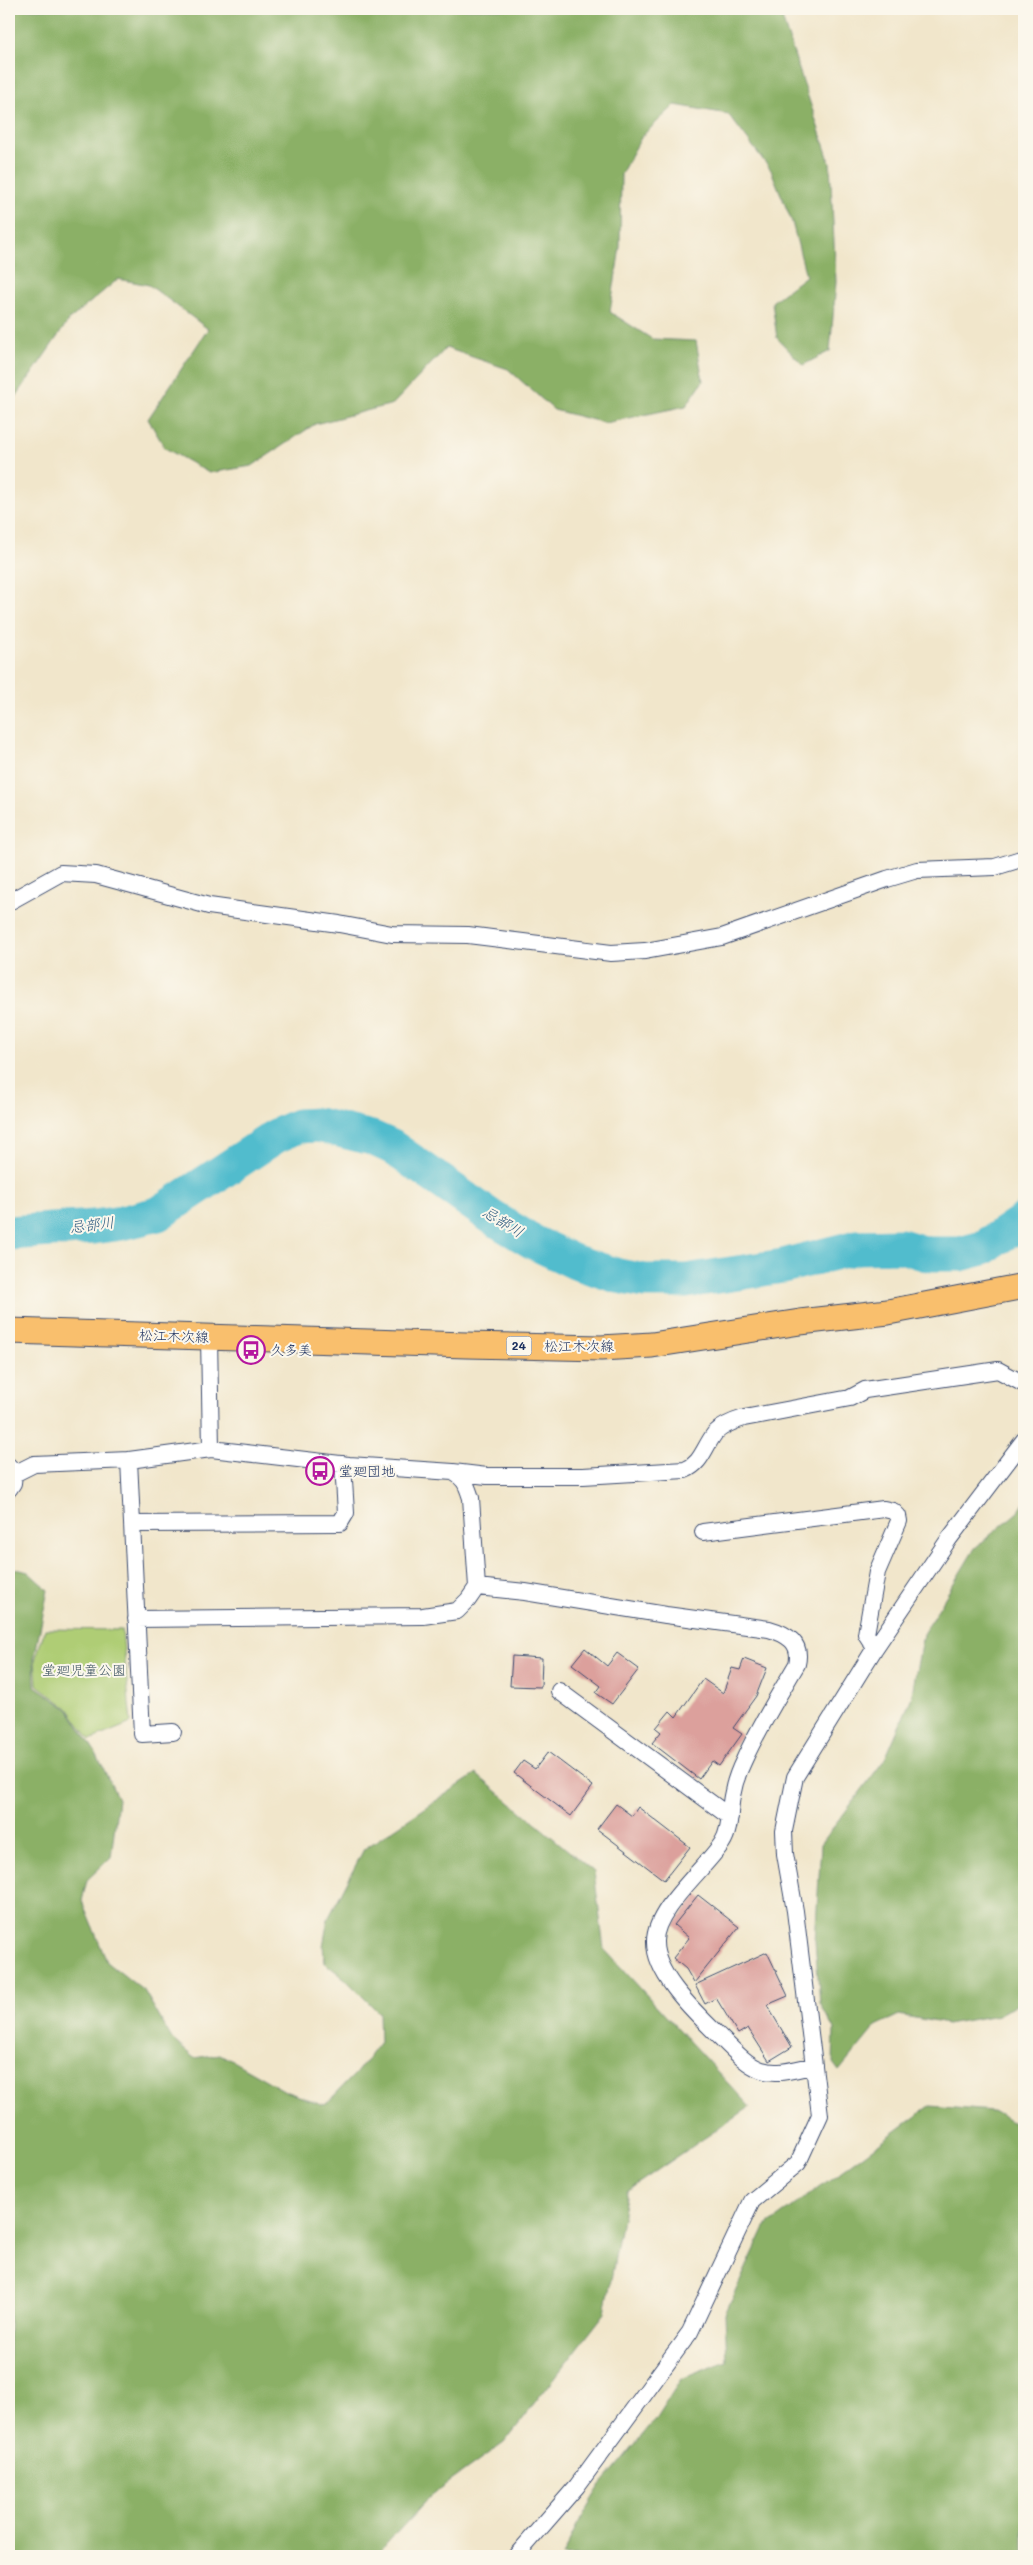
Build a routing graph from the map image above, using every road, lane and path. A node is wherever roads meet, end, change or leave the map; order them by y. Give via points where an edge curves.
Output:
1 (1024, 858) edge
2 (9, 902) edge
3 (1024, 1286) edge
4 (9, 1331) edge
5 (209, 1337) junction
6 (1024, 1384) edge
7 (1024, 1440) edge
8 (211, 1450) junction
9 (130, 1460) junction
10 (343, 1464) junction
11 (453, 1472) junction
12 (10, 1476) edge
13 (132, 1524) junction
14 (703, 1532) dead end
15 (478, 1587) junction
16 (136, 1619) junction
17 (875, 1648) junction
18 (559, 1692) dead end
19 (173, 1732) dead end
20 (730, 1817) junction
21 (814, 2065) junction
22 (516, 2556) edge

1 - 2 street via 995,867 917,870 722,937 645,951 611,953 468,934 392,934 209,906 96,875 61,873
3 - 5 main road, 松江木次線 / 24 via 888,1312 652,1345 591,1347
4 - 5 main road, 松江木次線 / 24
5 - 8 street
6 - 11 street via 998,1370 865,1390 850,1398 744,1418 728,1423 716,1433 695,1466 685,1470 583,1476 487,1476
7 - 17 street via 948,1538
8 - 9 street
8 - 10 street
9 - 12 street via 34,1464
9 - 13 street
10 - 11 street
10 - 13 street via 346,1513 340,1523
11 - 15 street via 462,1476 471,1498
13 - 16 street
14 - 17 street via 884,1509 893,1511 899,1521 877,1572 866,1634
15 - 16 street via 457,1610 439,1615
15 - 20 street via 769,1629 783,1633 793,1641 798,1648 797,1664 743,1760 732,1795
16 - 19 street via 142,1734
17 - 21 street via 795,1777 784,1831
18 - 20 street
20 - 21 street via 722,1843 666,1911 657,1927 656,1955 680,1995 738,2055 756,2069 773,2074
21 - 22 street via 820,2115 798,2163 752,2201 690,2332 577,2486

